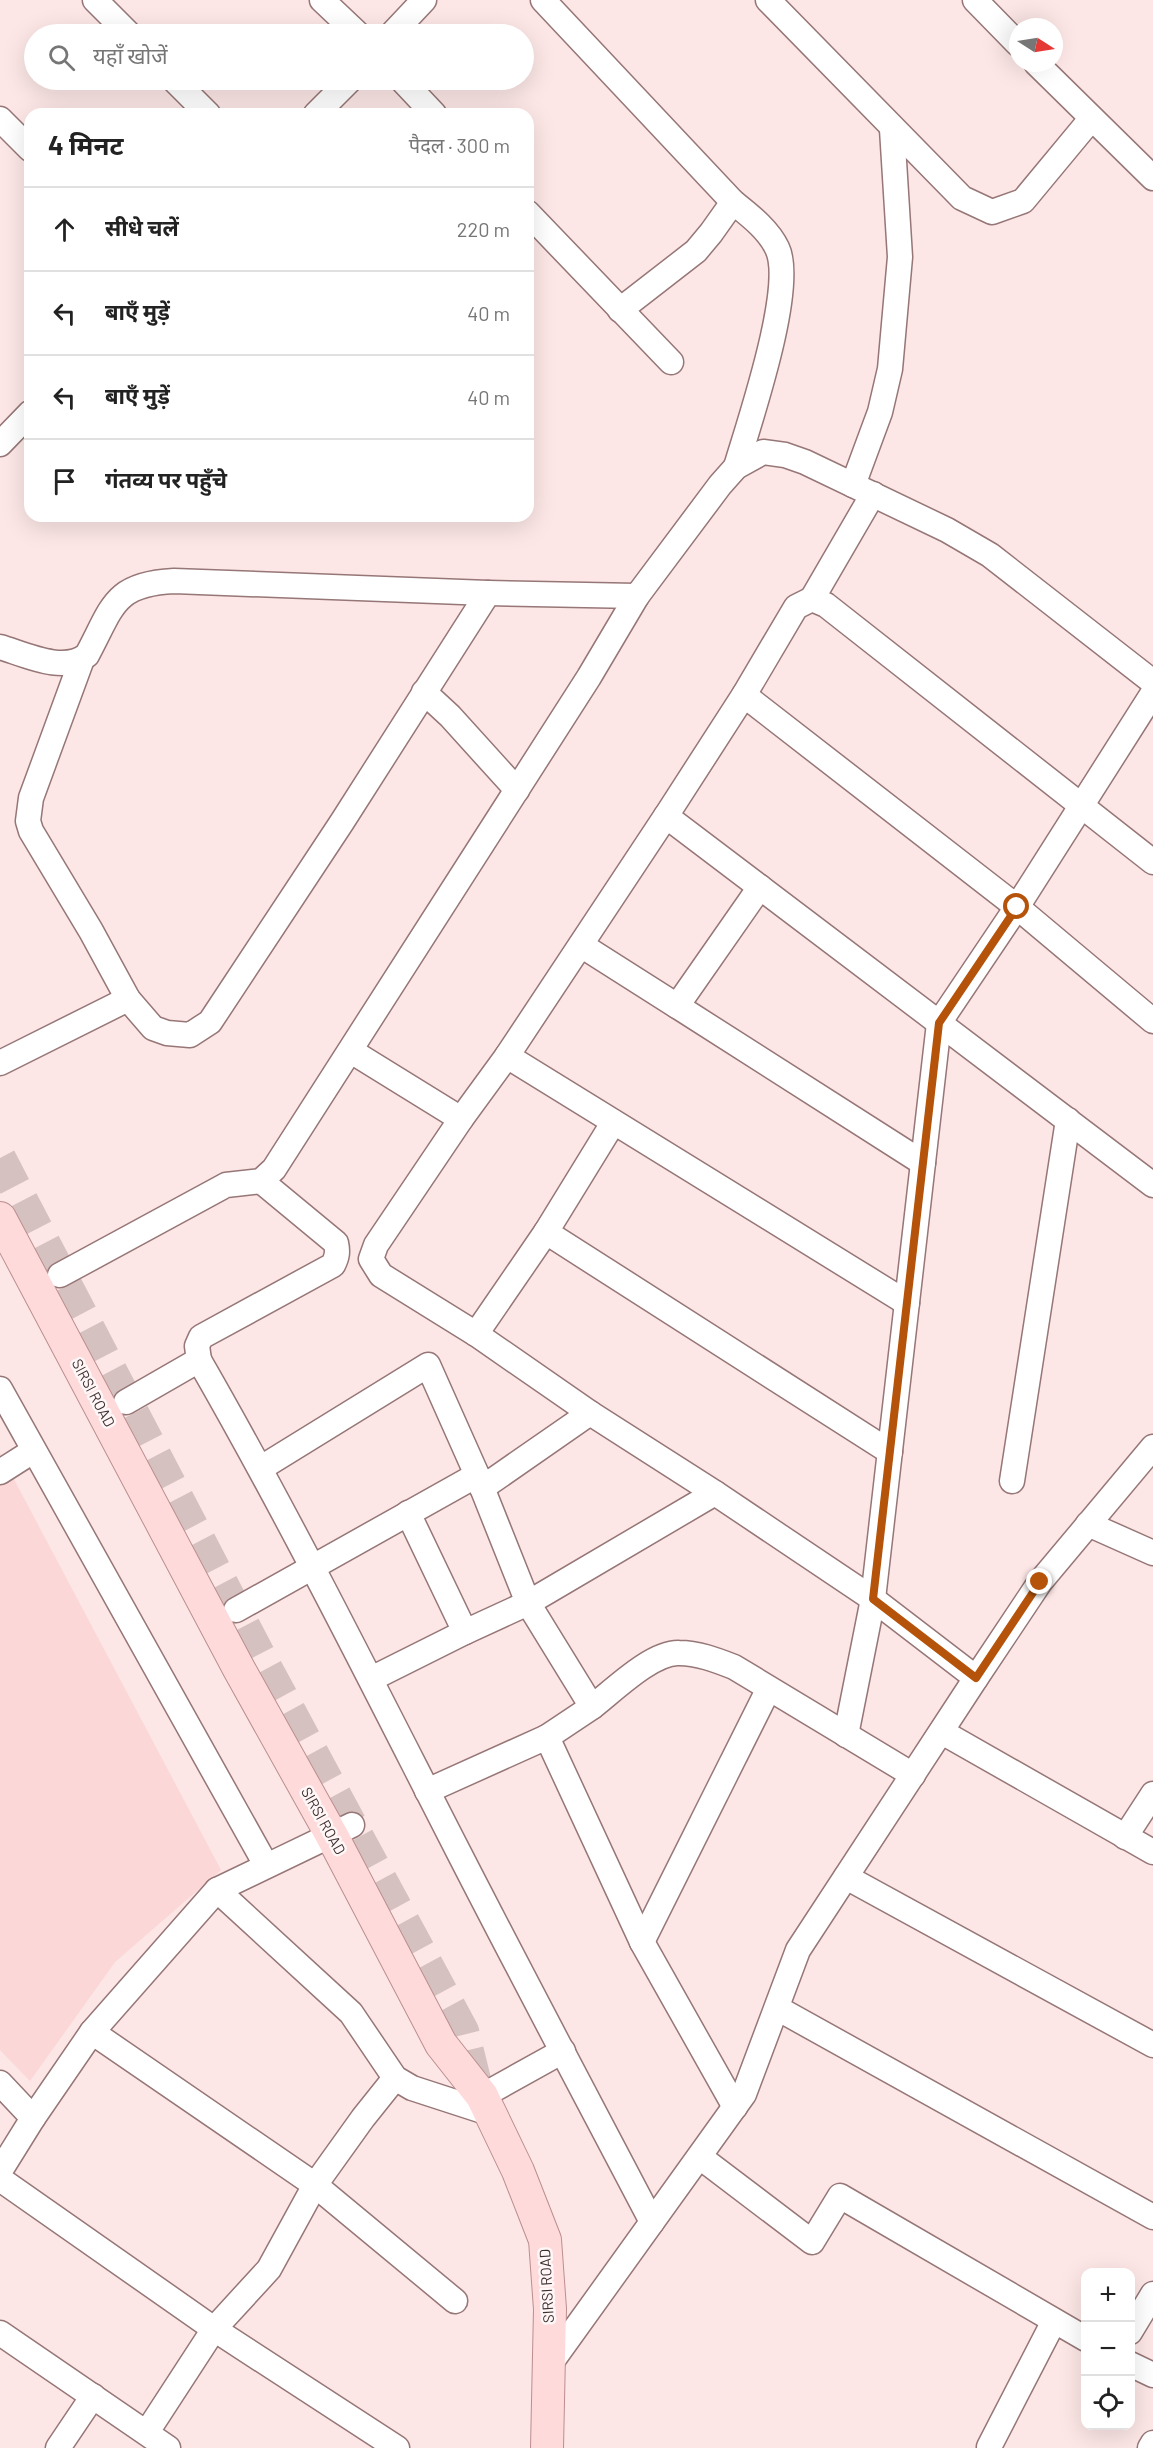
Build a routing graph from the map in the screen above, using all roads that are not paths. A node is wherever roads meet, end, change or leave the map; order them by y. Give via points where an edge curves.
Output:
1 (94, 0) edge
2 (322, 0) edge
3 (424, 0) edge
4 (543, 0) edge
5 (768, 0) edge
6 (975, 0) edge
7 (119, 24) edge
8 (347, 24) edge
9 (401, 24) edge
10 (1009, 35) edge
11 (1045, 72) edge
12 (184, 90) edge
13 (340, 90) edge
14 (411, 90) edge
15 (202, 108) edge
16 (322, 108) edge
17 (428, 108) edge
18 (0, 119) edge
19 (1091, 119) junction
20 (892, 129) junction
21 (24, 143) edge
22 (1153, 178) edge
23 (733, 202) junction
24 (534, 219) edge
25 (620, 310) junction
26 (671, 362) dead end
27 (24, 419) edge
28 (0, 444) edge
29 (736, 467) junction
30 (863, 490) junction
31 (488, 593) junction
32 (637, 596) junction
33 (812, 600) junction
34 (0, 647) edge
35 (82, 659) junction
36 (1153, 682) edge
37 (424, 692) junction
38 (1153, 693) edge
39 (744, 695) junction
40 (517, 790) junction
41 (1082, 805) junction
42 (666, 816) junction
43 (1153, 862) edge
44 (760, 887) junction
45 (1017, 907) junction
46 (580, 945) junction
47 (128, 999) junction
48 (677, 1006) junction
49 (1152, 1019) edge
50 (939, 1023) junction
51 (351, 1051) junction
52 (507, 1056) junction
53 (0, 1063) edge
54 (461, 1119) junction
55 (1068, 1120) junction
56 (614, 1124) junction
57 (923, 1163) junction
58 (261, 1181) junction
59 (1153, 1185) edge
60 (0, 1218) edge
61 (546, 1232) junction
62 (60, 1275) dead end
63 (907, 1303) junction
64 (476, 1334) junction
65 (199, 1360) junction
66 (0, 1389) edge
67 (126, 1402) dead end
68 (590, 1413) junction
69 (1153, 1447) edge
70 (33, 1451) junction
71 (890, 1452) junction
72 (261, 1468) junction
73 (0, 1472) edge
74 (1012, 1481) dead end
75 (479, 1482) junction
76 (715, 1493) junction
77 (408, 1514) junction
78 (1088, 1524) junction
79 (1153, 1552) edge
80 (313, 1566) junction
81 (873, 1599) junction
82 (528, 1603) junction
83 (236, 1610) dead end
84 (465, 1632) junction
85 (976, 1678) junction
86 (370, 1679) junction
87 (768, 1690) junction
88 (592, 1707) junction
89 (942, 1732) junction
90 (846, 1735) junction
91 (547, 1737) junction
92 (913, 1775) junction
93 (427, 1791) junction
94 (1153, 1794) edge
95 (341, 1829) junction
96 (1125, 1837) junction
97 (1153, 1852) edge
98 (266, 1865) junction
99 (846, 1877) junction
100 (217, 1890) junction
101 (642, 1942) junction
102 (777, 2008) junction
103 (92, 2032) junction
104 (1153, 2045) edge
105 (563, 2051) junction
106 (394, 2078) junction
107 (0, 2083) edge
108 (484, 2099) junction
109 (735, 2107) junction
110 (33, 2118) junction
111 (700, 2157) junction
112 (0, 2171) edge
113 (0, 2179) edge
114 (315, 2185) junction
115 (1153, 2217) edge
116 (652, 2222) junction
117 (1153, 2294) edge
118 (455, 2301) dead end
119 (1054, 2321) junction
120 (1135, 2325) edge
121 (214, 2328) junction
122 (0, 2333) edge
123 (1081, 2336) edge
124 (550, 2364) junction
125 (1135, 2366) edge
126 (1153, 2375) edge
127 (93, 2396) junction
128 (147, 2432) junction
129 (1153, 2443) edge
130 (989, 2447) edge
131 (58, 2448) edge
132 (168, 2448) edge
133 (397, 2448) edge
134 (547, 2448) edge
135 (1150, 2448) edge

1 - 7 street
2 - 8 street
3 - 9 street
4 - 23 street
5 - 20 street
6 - 10 street
11 - 19 street
12 - 15 street
13 - 16 street
14 - 17 street
18 - 21 street
19 - 20 street via 1023,201 992,212 962,198
19 - 22 street
20 - 30 street via 900,257 890,369
23 - 25 street via 696,251
23 - 29 street via 757,221 778,249 783,281 777,319
24 - 25 street
25 - 26 street
27 - 28 street
29 - 30 street via 764,452 786,455
29 - 32 street
30 - 33 street
30 - 36 street via 990,555
31 - 32 street
31 - 35 street via 149,582 129,589 114,605
31 - 37 street
32 - 40 street
33 - 39 street via 795,607
33 - 41 street via 826,605
34 - 35 street via 54,662
35 - 47 street via 32,798 28,821
37 - 40 street
37 - 47 street via 210,1022 190,1035 167,1034 153,1028
38 - 41 street
39 - 42 street
39 - 45 street
40 - 51 street
41 - 43 street
41 - 45 street
42 - 44 street
42 - 46 street
44 - 48 street
44 - 50 street
45 - 49 street
45 - 50 street
46 - 48 street
46 - 52 street
47 - 53 street
48 - 57 street
50 - 55 street
50 - 57 street
51 - 54 street
51 - 58 street via 274,1169
52 - 54 street
52 - 56 street
54 - 64 street via 376,1245 371,1259 381,1275
55 - 59 street
55 - 74 street
56 - 61 street
56 - 63 street
57 - 63 street
58 - 62 street via 226,1185
58 - 65 street via 336,1243 337,1258 333,1265 201,1337 197,1346
60 - 95 main road, SIRSI ROAD via 239,1669
61 - 64 street
61 - 71 street
63 - 71 street
64 - 68 street
65 - 67 street
65 - 72 street
66 - 70 street
68 - 75 street
68 - 76 street
69 - 78 street
70 - 73 street
70 - 98 street
71 - 81 street
72 - 75 street via 428,1365
72 - 80 street
75 - 77 street
75 - 82 street
76 - 81 street
76 - 82 street
77 - 80 street
77 - 84 street
78 - 79 street
78 - 85 street via 1040,1582
80 - 83 street
80 - 86 street
81 - 85 street
81 - 90 street
82 - 84 street
82 - 88 street
84 - 86 street
85 - 89 street
86 - 93 street
87 - 88 street via 734,1667 677,1652 654,1659
87 - 90 street
87 - 101 street
88 - 91 street
89 - 92 street
89 - 96 street
90 - 92 street
91 - 93 street
91 - 101 street
92 - 99 street
93 - 105 street
94 - 96 street
95 - 98 street
95 - 108 main road, SIRSI ROAD via 441,2044
96 - 97 street
98 - 100 street
99 - 102 street via 798,1950
99 - 104 street
100 - 103 street
100 - 106 street via 351,2013
101 - 109 street
102 - 109 street via 744,2094
102 - 115 street
103 - 110 street
103 - 114 street
105 - 108 street
105 - 116 street
106 - 108 street via 412,2088
106 - 114 street
107 - 110 street
108 - 124 main road, SIRSI ROAD via 545,2240
109 - 111 street
110 - 112 street
111 - 116 street
111 - 119 street via 812,2242 840,2196
113 - 121 street
114 - 118 street
114 - 121 street via 269,2269
116 - 124 street
117 - 120 street
119 - 123 street
119 - 130 street
121 - 128 street
121 - 133 street
122 - 127 street
124 - 134 main road, SIRSI ROAD
125 - 126 street
127 - 128 street
127 - 131 street
128 - 132 street
129 - 135 street

